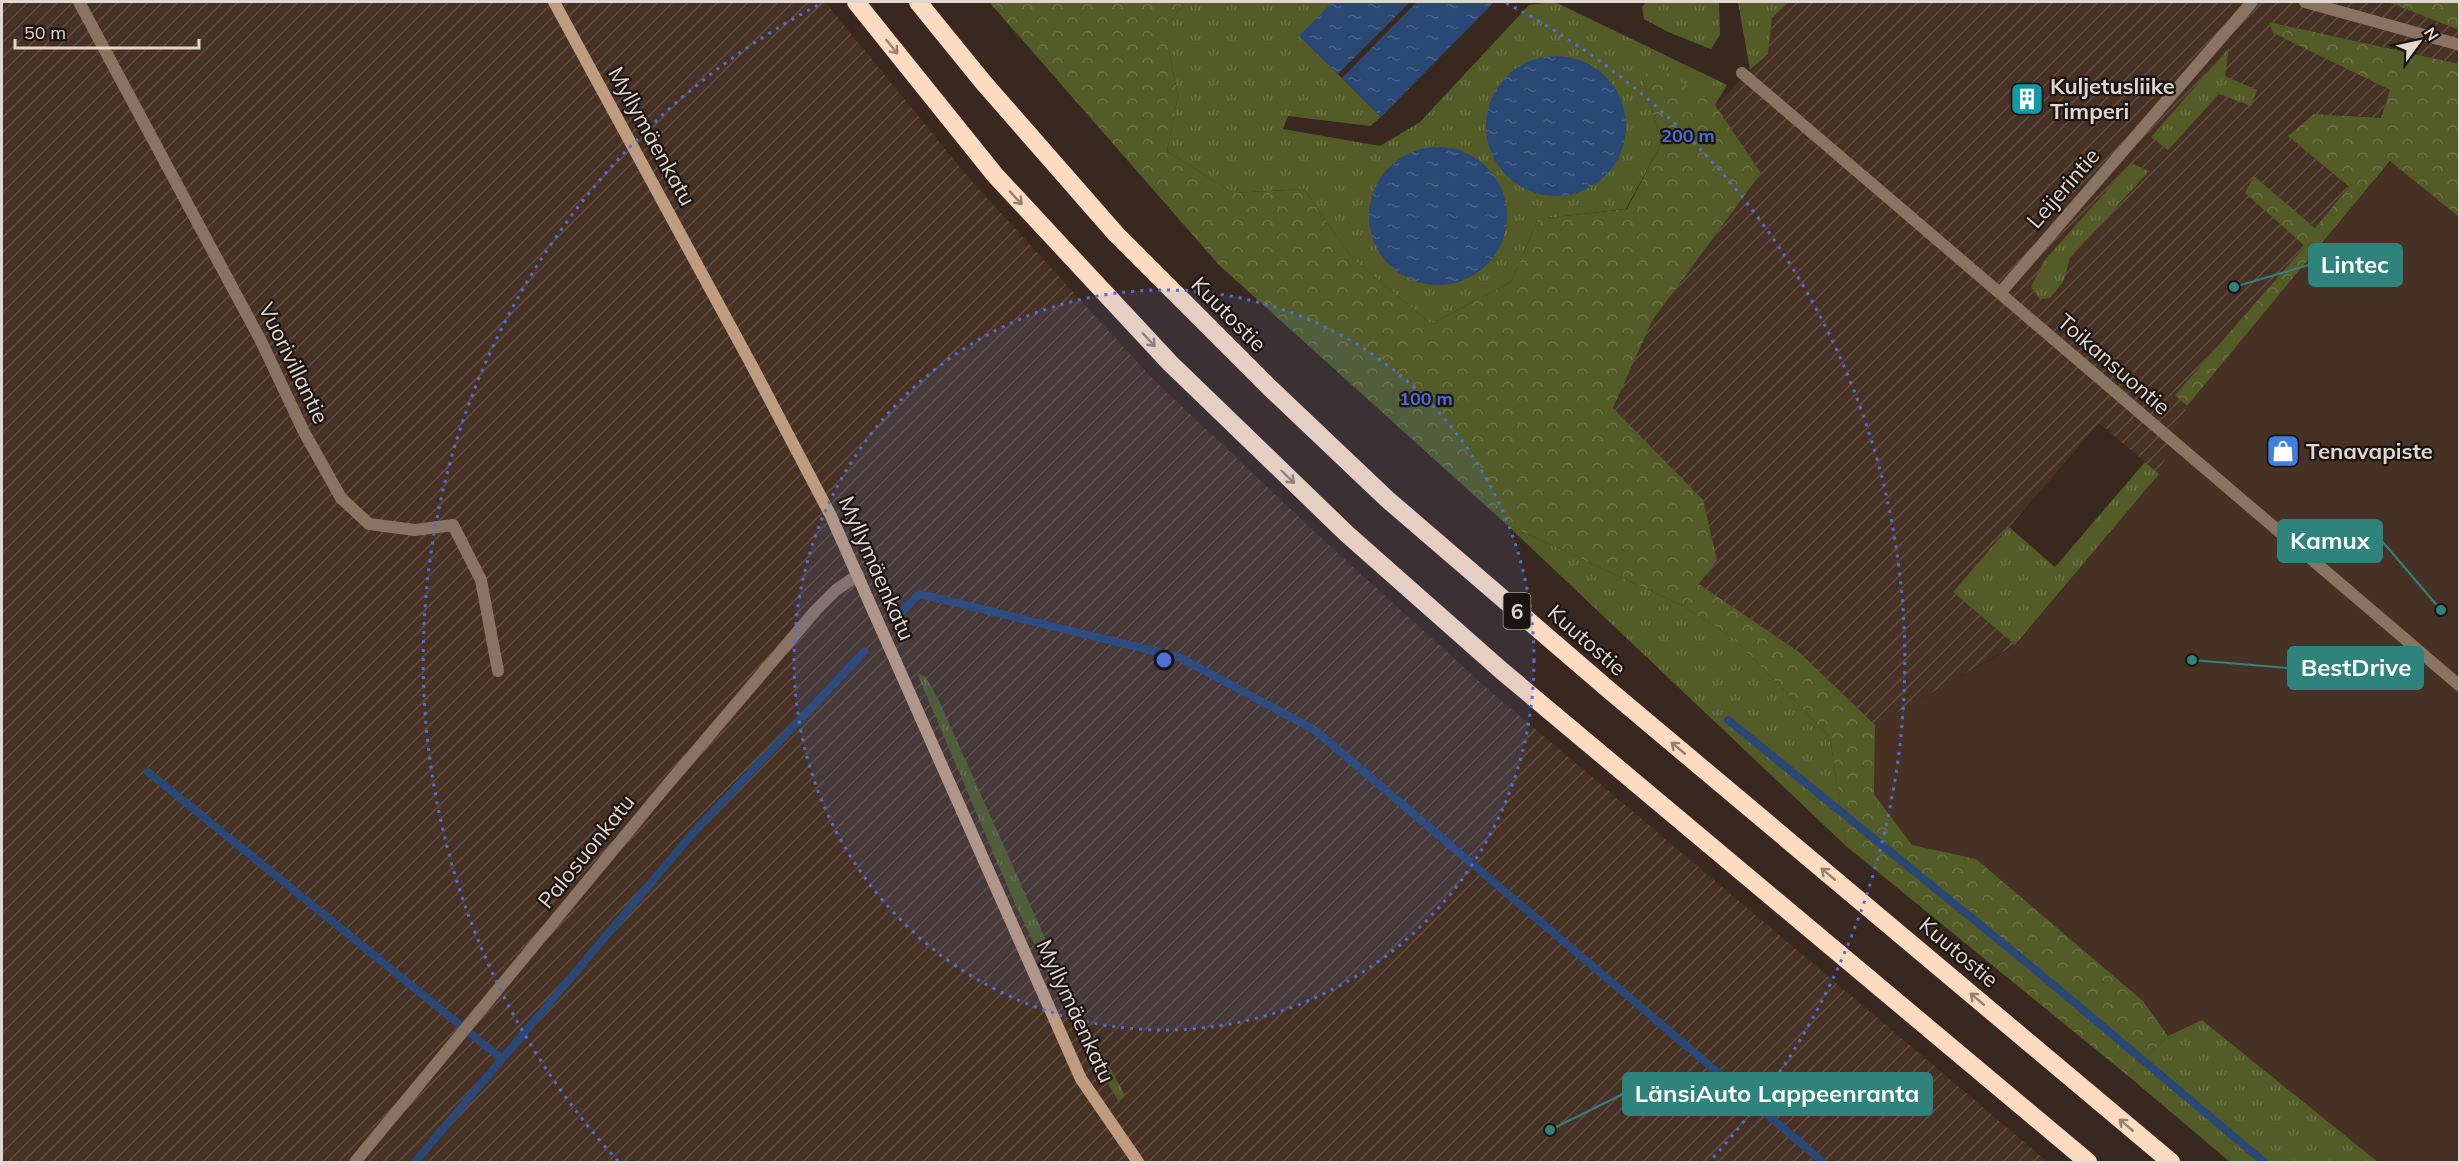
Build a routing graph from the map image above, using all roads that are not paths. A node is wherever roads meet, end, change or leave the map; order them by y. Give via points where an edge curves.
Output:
1 (79, 2) edge
2 (554, 2) edge
3 (856, 2) edge
4 (918, 2) edge
5 (2252, 2) edge
6 (2305, 2) edge
7 (2460, 45) edge
8 (1742, 73) dead end
9 (2000, 293) junction
10 (858, 575) junction
11 (498, 672) dead end
12 (2460, 686) edge
13 (355, 1162) edge
14 (1138, 1162) edge
15 (2088, 1162) edge
16 (2171, 1162) edge

1 - 11 street, Vuorivillantie via 341,498 369,524 415,530 453,525 481,580
2 - 10 main road, Myllymäenkatu via 793,441
3 -> 15 highway, 6 via 995,175 1170,363 1347,534 1502,671
16 -> 4 highway, Kuutostie / 6 via 1387,500 1116,234
5 - 9 street, Leijerintie
6 - 7 street
8 - 9 street, Toikansuontie
9 - 12 street, Toikansuontie
10 - 13 street, Palosuonkatu via 816,610
10 - 14 main road, Myllymäenkatu via 1081,1079

